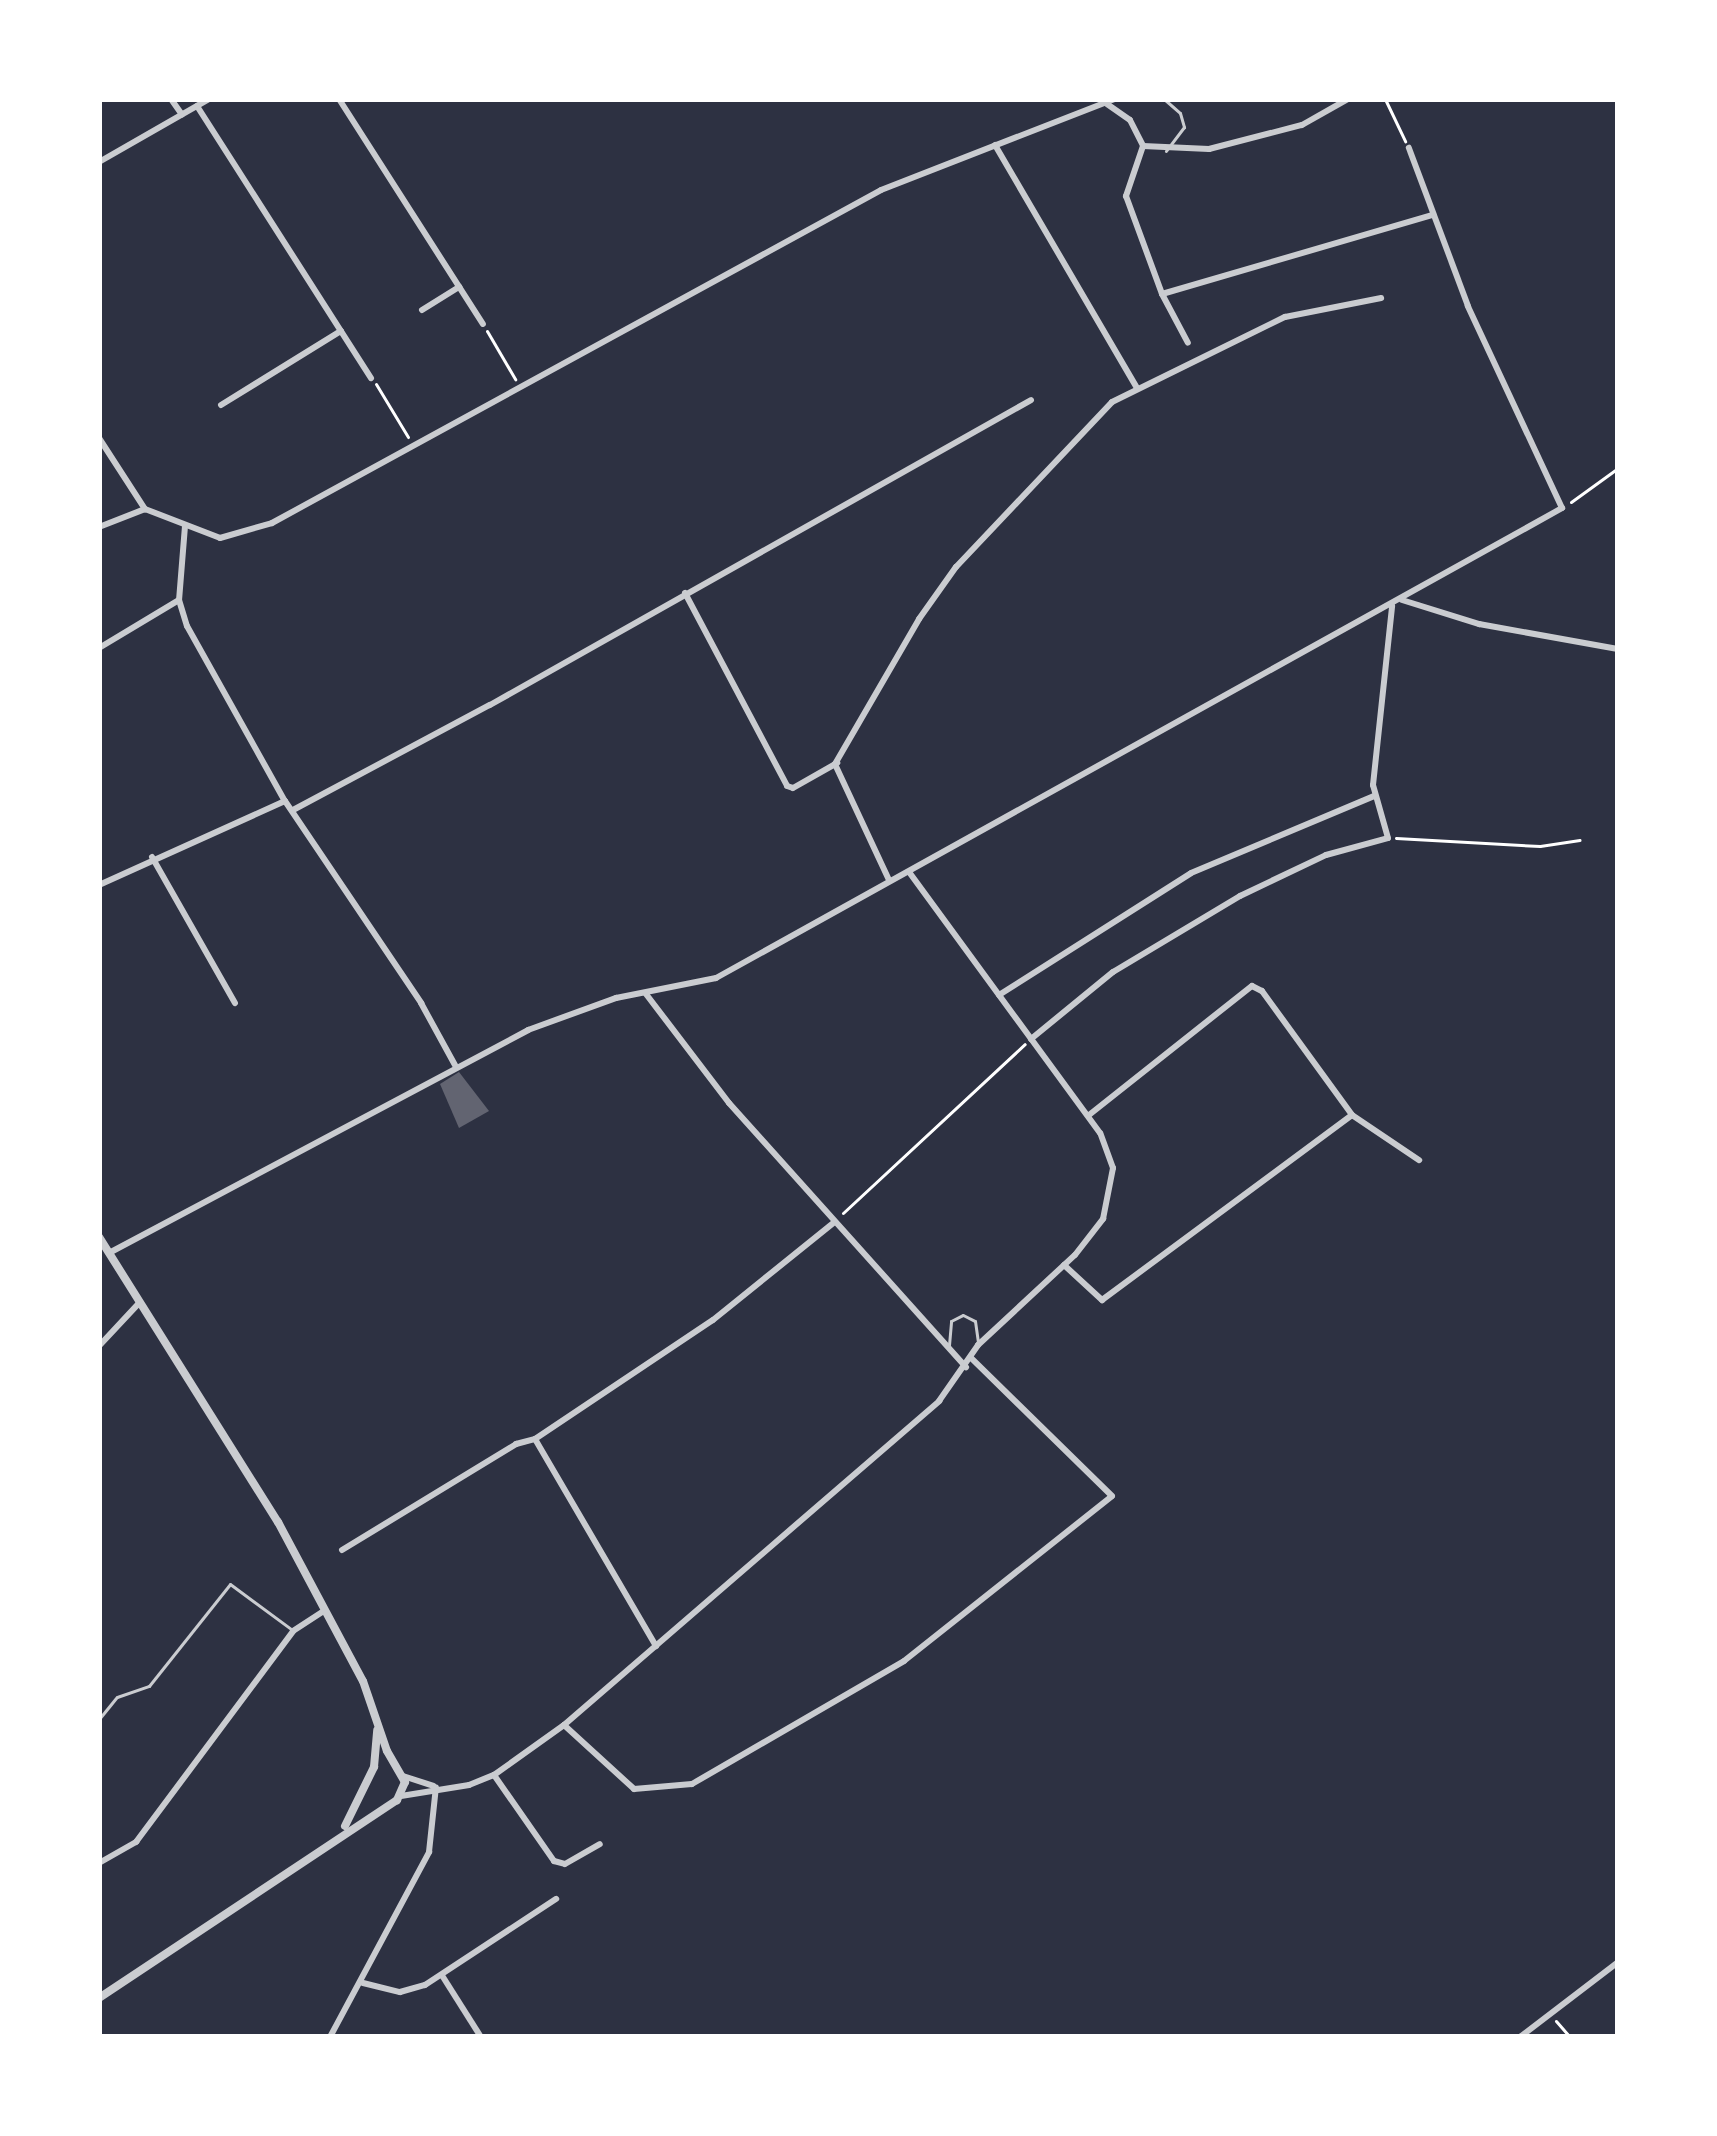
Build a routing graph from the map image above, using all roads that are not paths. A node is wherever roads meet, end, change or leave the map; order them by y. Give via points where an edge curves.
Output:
1 (171, 99) edge
2 (208, 99) edge
3 (339, 99) edge
4 (1114, 99) edge
5 (1164, 99) edge
6 (1348, 99) edge
7 (1103, 103) junction
8 (196, 106) junction
9 (182, 115) junction
10 (995, 145) junction
11 (1143, 146) junction
12 (1408, 148) road end
13 (1166, 151) junction
14 (99, 162) edge
15 (1433, 215) junction
16 (459, 287) junction
17 (1162, 294) junction
18 (1381, 298) dead end
19 (422, 310) dead end
20 (483, 324) road end
21 (341, 331) junction
22 (1188, 344) dead end
23 (371, 378) road end
24 (1137, 388) junction
25 (1031, 400) dead end
26 (221, 405) dead end
27 (99, 439) edge
28 (145, 509) junction
29 (185, 526) junction
30 (99, 527) edge
31 (685, 593) junction
32 (179, 600) junction
33 (1402, 600) junction
34 (1392, 606) junction
35 (99, 648) edge
36 (1618, 649) edge
37 (837, 763) junction
38 (1374, 796) junction
39 (284, 801) junction
40 (293, 810) junction
41 (152, 857) junction
42 (909, 872) junction
43 (890, 881) junction
44 (99, 885) edge
45 (646, 994) junction
46 (999, 994) junction
47 (235, 1003) dead end
48 (1031, 1039) junction
49 (456, 1067) junction
50 (1089, 1115) junction
51 (1352, 1115) junction
52 (1419, 1160) dead end
53 (833, 1222) junction
54 (99, 1238) edge
55 (109, 1253) junction
56 (1064, 1265) junction
57 (140, 1302) junction
58 (978, 1345) junction
59 (99, 1346) edge
60 (950, 1351) junction
61 (971, 1358) junction
62 (966, 1367) junction
63 (536, 1439) junction
64 (343, 1550) dead end
65 (326, 1609) junction
66 (293, 1631) junction
67 (656, 1646) junction
68 (99, 1719) edge
69 (378, 1723) junction
70 (564, 1725) junction
71 (374, 1767) junction
72 (401, 1773) junction
73 (494, 1775) junction
74 (436, 1787) junction
75 (365, 1790) junction
76 (401, 1796) junction
77 (385, 1804) junction
78 (340, 1832) junction
79 (600, 1844) dead end
80 (99, 1863) edge
81 (556, 1900) dead end
82 (1618, 1962) edge
83 (443, 1977) junction
84 (363, 1983) junction
85 (99, 1998) edge
86 (330, 2037) edge
87 (481, 2037) edge
88 (1520, 2037) edge

1 - 9 street
2 - 8 street
3 - 16 street
4 - 7 street
5 - 13 lane via 1184,128
6 - 13 street via 1302,125 1209,149
7 - 10 street
7 - 11 street via 1130,120
8 - 9 street
8 - 21 street
9 - 14 street
10 - 24 street
10 - 29 street via 823,219 241,536
11 - 13 street
11 - 17 street via 1126,196
12 - 15 street
15 - 17 street
15 - 33 street via 1562,508
16 - 19 street
16 - 20 street
17 - 22 street
18 - 24 street via 1285,317
21 - 23 street
21 - 26 street
24 - 37 street via 1112,402 956,567
25 - 31 street
27 - 28 street
28 - 29 street
28 - 30 street
29 - 32 street
31 - 37 street via 787,786
31 - 40 street
32 - 35 street
32 - 39 street
33 - 34 street
33 - 36 street via 1479,624
34 - 38 street
34 - 42 street
37 - 43 street
38 - 46 street via 1191,873
38 - 48 street via 1388,838 1326,855 1240,896 1113,972
39 - 40 street
39 - 41 street
40 - 49 street
41 - 44 street
41 - 47 street
42 - 43 street
42 - 46 street
43 - 45 street via 716,978
45 - 49 street via 572,1011
45 - 53 street
46 - 48 street
48 - 50 street
49 - 55 street
50 - 51 street via 1252,986
50 - 56 street via 1110,1153 1113,1186 1103,1219
51 - 52 street
51 - 56 street via 1102,1300
53 - 60 street
53 - 63 street via 713,1320
54 - 55 street
55 - 57 street
56 - 58 street
57 - 59 street
57 - 65 street
58 - 60 lane via 975,1321 958,1316
58 - 61 street
60 - 62 street
61 - 62 street
61 - 70 street via 1112,1496 904,1660 692,1784 634,1790
62 - 67 street via 939,1401
63 - 64 street
63 - 67 street
65 - 66 street
65 - 69 street
66 - 68 lane via 230,1584 149,1686 117,1697
66 - 80 street via 136,1842
67 - 70 street
69 - 71 street
69 - 72 street
70 - 73 street
71 - 72 street
71 - 75 street
72 - 74 street
72 - 76 street
73 - 74 street
73 - 79 street via 554,1862
74 - 76 street
74 - 84 street via 429,1852
75 - 77 street
75 - 78 street
76 - 77 street
77 - 78 street
78 - 85 street
81 - 83 street
82 - 88 street
83 - 84 street via 400,1992
83 - 87 street
84 - 86 street

